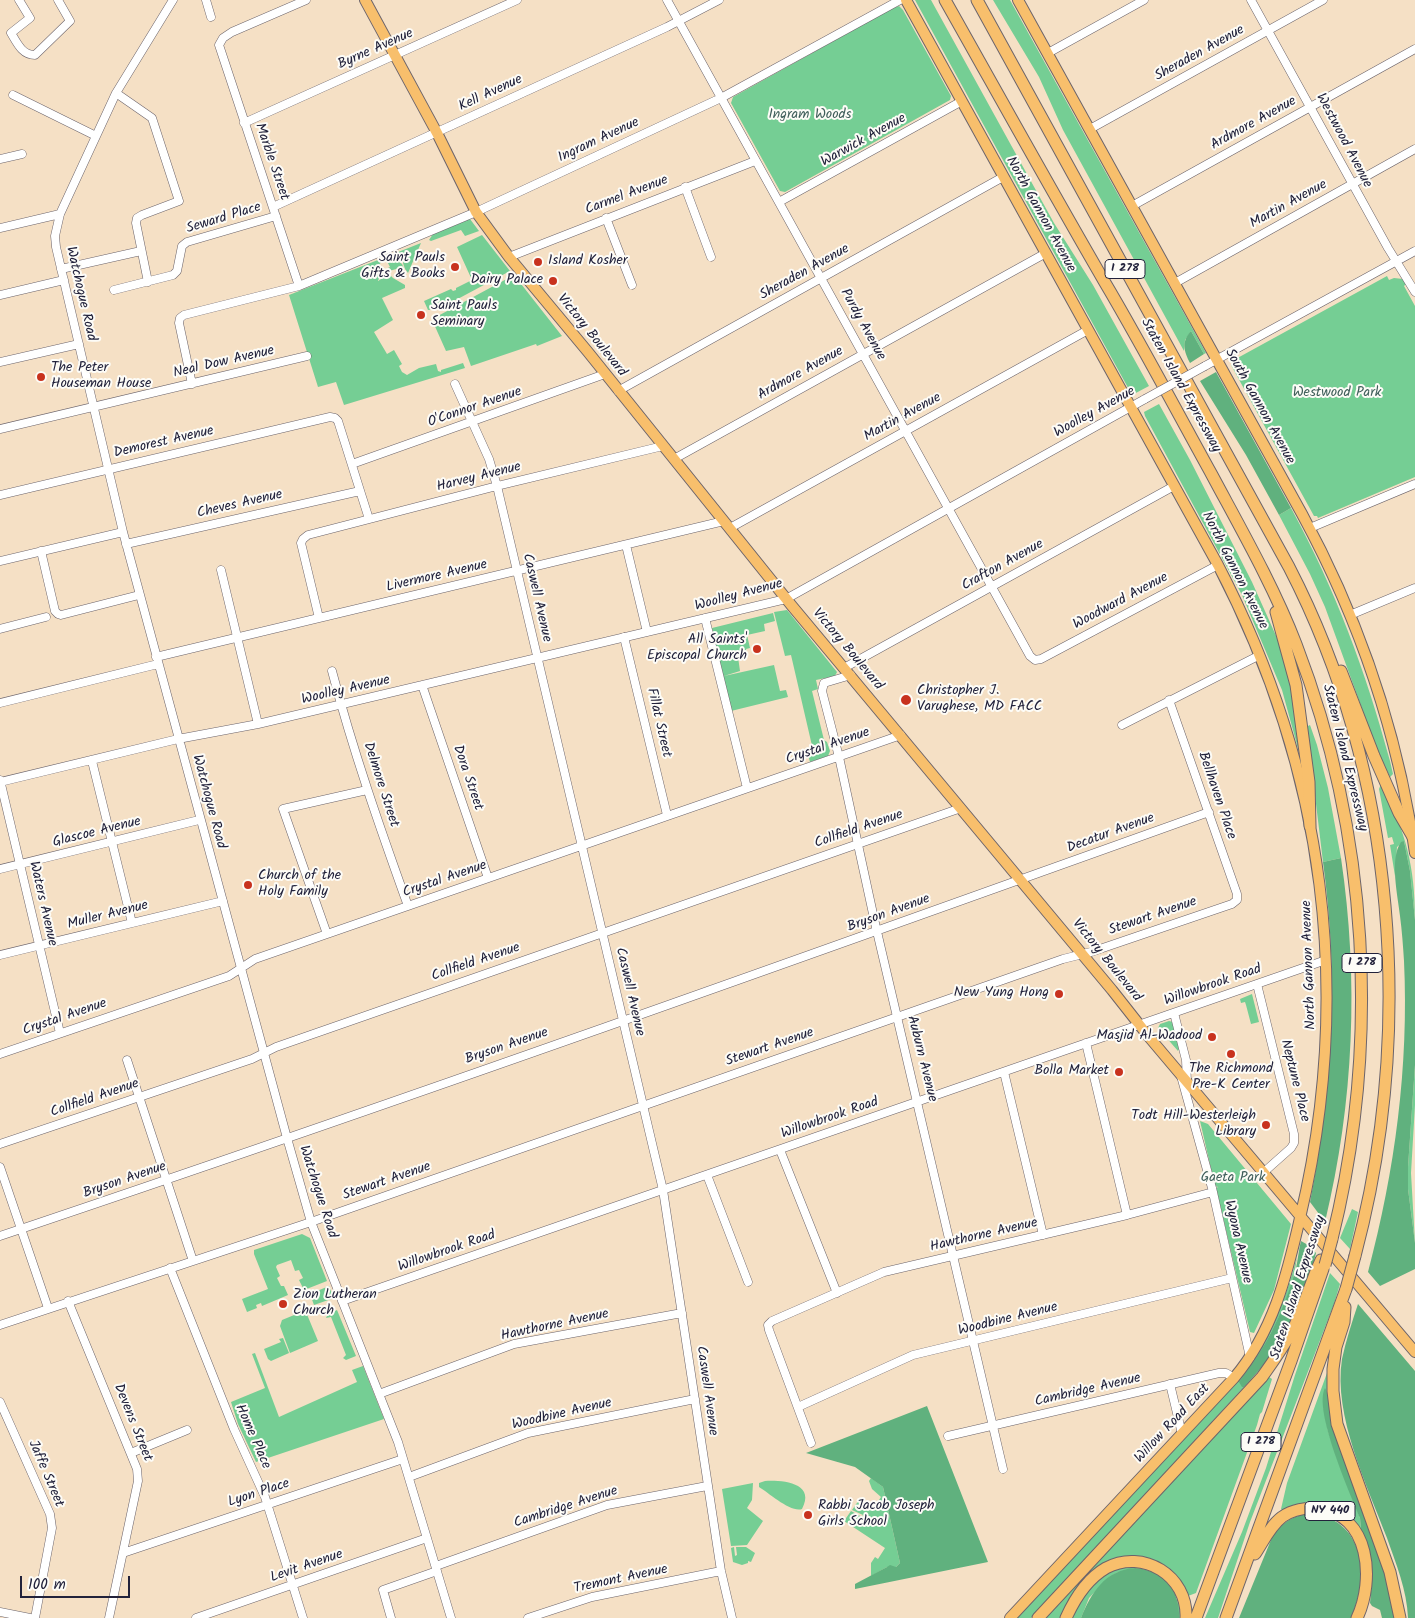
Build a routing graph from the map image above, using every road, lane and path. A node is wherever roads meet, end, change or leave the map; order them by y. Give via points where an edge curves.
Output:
1 (19, 0) edge
2 (58, 0) edge
3 (173, 0) edge
4 (206, 0) edge
5 (306, 0) edge
6 (365, 0) edge
7 (517, 0) edge
8 (667, 0) edge
9 (718, 0) edge
10 (900, 0) edge
11 (906, 0) edge
12 (945, 0) edge
13 (977, 0) edge
14 (984, 0) edge
15 (1018, 0) edge
16 (1144, 0) edge
17 (1251, 0) edge
18 (1323, 0) edge
19 (1133, 3) edge
20 (211, 17) dead end
21 (679, 21) junction
22 (1268, 31) junction
23 (1002, 45) junction
24 (1415, 49) edge
25 (1048, 54) junction
26 (396, 55) junction
27 (116, 93) junction
28 (13, 95) dead end
29 (721, 98) junction
30 (962, 101) junction
31 (1311, 107) junction
32 (244, 123) junction
33 (1090, 129) junction
34 (437, 133) junction
35 (96, 136) junction
36 (1415, 149) edge
37 (22, 154) dead end
38 (0, 159) edge
39 (755, 161) junction
40 (1004, 177) junction
41 (1352, 184) junction
42 (685, 187) junction
43 (779, 202) junction
44 (1132, 206) junction
45 (273, 207) junction
46 (476, 212) junction
47 (60, 214) junction
48 (276, 216) junction
49 (606, 218) junction
50 (0, 228) edge
51 (142, 251) junction
52 (1415, 251) edge
53 (1046, 253) junction
54 (509, 257) junction
55 (711, 257) dead end
56 (1396, 261) junction
57 (61, 268) junction
58 (822, 278) junction
59 (64, 280) junction
60 (148, 282) junction
61 (1174, 283) junction
62 (632, 285) dead end
63 (299, 286) junction
64 (114, 290) dead end
65 (1415, 292) edge
66 (0, 295) edge
67 (1088, 330) junction
68 (79, 344) junction
69 (864, 354) junction
70 (307, 356) dead end
71 (1217, 359) junction
72 (0, 362) edge
73 (605, 374) junction
74 (192, 384) junction
75 (455, 384) dead end
76 (618, 391) junction
77 (93, 407) junction
78 (1131, 408) junction
79 (472, 422) junction
80 (0, 429) edge
81 (906, 431) junction
82 (663, 446) junction
83 (674, 459) junction
84 (352, 464) junction
85 (107, 470) junction
86 (1415, 484) edge
87 (497, 486) junction
88 (1174, 486) junction
89 (360, 491) junction
90 (0, 495) edge
91 (948, 508) junction
92 (369, 519) junction
93 (727, 525) junction
94 (1310, 528) junction
95 (123, 532) junction
96 (126, 544) junction
97 (626, 545) junction
98 (41, 551) junction
99 (0, 560) edge
100 (1218, 565) junction
101 (221, 570) dead end
102 (517, 571) junction
103 (1268, 581) junction
104 (992, 587) junction
105 (1415, 588) edge
106 (140, 595) junction
107 (786, 599) junction
108 (1350, 615) junction
109 (46, 617) dead end
110 (319, 618) junction
111 (704, 618) junction
112 (0, 629) edge
113 (647, 632) junction
114 (624, 637) junction
115 (237, 638) junction
116 (1326, 649) junction
117 (1260, 655) junction
118 (537, 658) junction
119 (1035, 660) joint
120 (157, 661) junction
121 (332, 671) dead end
122 (848, 672) junction
123 (422, 686) junction
124 (1170, 700) junction
125 (0, 703) edge
126 (341, 705) junction
127 (258, 724) junction
128 (1122, 725) dead end
129 (901, 735) junction
130 (178, 738) junction
131 (838, 757) junction
132 (92, 761) junction
133 (0, 782) edge
134 (747, 788) junction
135 (367, 790) junction
136 (961, 808) junction
137 (1209, 812) junction
138 (667, 816) junction
139 (199, 820) junction
140 (1310, 826) junction
141 (1414, 836) edge
142 (111, 842) junction
143 (857, 844) junction
144 (581, 845) junction
145 (1415, 853) edge
146 (20, 864) junction
147 (0, 869) edge
148 (488, 878) junction
149 (1021, 879) junction
150 (1236, 900) joint
151 (223, 901) junction
152 (408, 906) junction
153 (132, 923) junction
154 (877, 932) junction
155 (602, 933) junction
156 (327, 934) junction
157 (39, 946) junction
158 (1083, 954) junction
159 (0, 955) edge
160 (1326, 960) junction
161 (242, 968) junction
162 (1258, 984) junction
163 (1174, 1013) junction
164 (898, 1017) junction
165 (622, 1020) junction
166 (1140, 1025) junction
167 (60, 1033) junction
168 (1086, 1043) junction
169 (264, 1053) junction
170 (0, 1054) edge
171 (127, 1060) dead end
172 (1004, 1072) junction
173 (1184, 1078) junction
174 (138, 1097) junction
175 (918, 1102) junction
176 (642, 1106) junction
177 (286, 1138) junction
178 (0, 1144) edge
179 (780, 1150) junction
180 (0, 1167) edge
181 (1264, 1172) junction
182 (707, 1175) junction
183 (166, 1180) junction
184 (662, 1190) junction
185 (1213, 1192) junction
186 (1127, 1215) junction
187 (1301, 1216) junction
188 (311, 1222) junction
189 (21, 1229) junction
190 (0, 1236) edge
191 (1043, 1236) junction
192 (955, 1256) junction
193 (193, 1261) junction
194 (1323, 1263) junction
195 (170, 1268) junction
196 (1232, 1278) junction
197 (748, 1282) dead end
198 (1346, 1289) junction
199 (837, 1293) junction
200 (68, 1301) junction
201 (342, 1302) junction
202 (48, 1308) junction
203 (682, 1313) junction
204 (0, 1325) edge
205 (974, 1342) junction
206 (1413, 1345) edge
207 (1250, 1357) junction
208 (1234, 1378) junction
209 (1170, 1384) junction
210 (380, 1394) junction
211 (695, 1399) junction
212 (0, 1402) edge
213 (798, 1407) junction
214 (994, 1425) junction
215 (187, 1430) dead end
216 (1182, 1434) junction
217 (948, 1436) dead end
218 (811, 1443) dead end
219 (131, 1453) junction
220 (403, 1459) junction
221 (1004, 1468) dead end
222 (409, 1477) junction
223 (707, 1486) junction
224 (268, 1505) junction
225 (427, 1538) junction
226 (123, 1553) junction
227 (437, 1569) junction
228 (721, 1571) junction
229 (1241, 1577) junction
230 (293, 1585) junction
231 (0, 1612) edge
232 (1400, 1615) edge
233 (212, 1616) edge
234 (30, 1618) edge
235 (35, 1618) edge
236 (109, 1618) edge
237 (196, 1618) edge
238 (303, 1618) edge
239 (391, 1618) edge
240 (451, 1618) edge
241 (528, 1618) edge
242 (732, 1618) edge
243 (1010, 1618) edge
244 (1038, 1618) edge
245 (1066, 1618) edge
246 (1186, 1618) edge
247 (1196, 1618) edge
248 (1226, 1618) edge
249 (1357, 1618) edge

1 - 2 street via 30,18 11,33 23,52 30,55 35,55 70,20
3 - 27 street, Watchogue Road
4 - 20 street
5 - 32 street, Marble Street via 232,32 219,45
6 - 26 main road, Victory Boulevard
7 - 26 street, Byrne Avenue
8 - 21 street, Purdy Avenue
9 - 21 street, Kell Avenue
10 - 29 street, Ingram Avenue
11 - 30 main road, North Gannon Avenue
12 - 103 highway, Staten Island Expressway / I 278 via 1141,344
13 - 23 highway, Staten Island Expressway / I 278
14 - 23 highway
15 - 25 main road, South Gannon Avenue
16 - 19 street
17 - 22 street, Westwood Avenue
18 - 22 street, Sheraden Avenue
19 - 25 street
21 - 29 street, Purdy Avenue
21 - 34 street, Kell Avenue
22 - 31 street, Westwood Avenue
22 - 33 street, Sheraden Avenue
23 - 116 highway, Staten Island Expressway / I 278 via 1270,533
24 - 31 street, Ardmore Avenue
25 - 33 main road, South Gannon Avenue
26 - 32 street, Byrne Avenue
26 - 34 main road, Victory Boulevard
27 - 35 street, Watchogue Road
27 - 51 street via 152,118 179,201 137,218
28 - 35 street
29 - 39 street, Purdy Avenue
29 - 46 street, Ingram Avenue
30 - 40 main road, North Gannon Avenue
30 - 43 street, Warwick Avenue
31 - 41 street, Westwood Avenue
31 - 44 street, Ardmore Avenue
32 - 45 street, Marble Street
33 - 44 main road, South Gannon Avenue
34 - 45 street, Kell Avenue
34 - 46 main road, Victory Boulevard
35 - 47 street, Watchogue Road
36 - 41 street, Martin Avenue
37 - 38 street
39 - 42 street, Carmel Avenue
39 - 43 street, Purdy Avenue
40 - 53 main road, North Gannon Avenue
40 - 58 street, Sheraden Avenue
41 - 56 street, Westwood Avenue
41 - 61 street, Martin Avenue
42 - 49 street, Carmel Avenue
42 - 55 street
43 - 58 street, Purdy Avenue
44 - 61 main road, South Gannon Avenue
45 - 48 street, Marble Street
46 - 54 main road, Victory Boulevard
46 - 63 street, Ingram Avenue
47 - 50 street
47 - 57 street, Watchogue Road via 55,236
48 - 60 street, Seward Place via 187,242 182,246 176,273
48 - 63 street, Marble Street
49 - 54 street, Carmel Avenue
49 - 62 street
51 - 57 street
51 - 60 street
52 - 56 street, Woolley Avenue
53 - 67 main road, North Gannon Avenue
53 - 69 street, Ardmore Avenue
54 - 73 main road, Victory Boulevard
56 - 65 street, Westwood Avenue
56 - 71 street, Woolley Avenue
57 - 59 street, Watchogue Road
58 - 69 street, Purdy Avenue
58 - 76 street, Sheraden Avenue
59 - 66 street
59 - 68 street, Watchogue Road
60 - 64 street, Seward Place
61 - 71 main road, South Gannon Avenue
63 - 74 street, Ingram Avenue via 180,318
67 - 78 main road, North Gannon Avenue
67 - 81 street, Martin Avenue
68 - 72 street
68 - 77 street, Watchogue Road
69 - 81 street, Purdy Avenue
69 - 83 street, Ardmore Avenue
70 - 74 street, Neal Dow Avenue
71 - 78 street, Woolley Avenue, bridge
71 - 94 main road, South Gannon Avenue
73 - 76 main road, Victory Boulevard
73 - 79 street, O'Connor Avenue
74 - 77 street, Neal Dow Avenue
75 - 79 street, Caswell Avenue
76 - 82 main road, Victory Boulevard
77 - 80 street, Neal Dow Avenue
77 - 85 street, Watchogue Road
78 - 88 main road, North Gannon Avenue
78 - 91 street, Woolley Avenue
79 - 84 street, O'Connor Avenue
79 - 87 street, Caswell Avenue
81 - 91 street, Purdy Avenue
81 - 93 street, Martin Avenue
82 - 83 main road, Victory Boulevard
82 - 87 street, Harvey Avenue
83 - 93 main road, Victory Boulevard
84 - 85 street, Demorest Avenue via 338,421 330,417
84 - 89 street
85 - 90 street, Demorest Avenue
85 - 95 street, Watchogue Road
86 - 94 street
87 - 92 street, Harvey Avenue
87 - 102 street, Caswell Avenue
88 - 100 main road, North Gannon Avenue
88 - 104 street, Crafton Avenue
89 - 92 street
89 - 96 street, Cheves Avenue
91 - 104 street, Purdy Avenue
91 - 107 street, Woolley Avenue
92 - 110 street, Harvey Avenue via 308,536 301,543
93 - 97 street, Livermore Avenue
93 - 107 main road, Victory Boulevard
94 - 108 main road, South Gannon Avenue
95 - 96 street, Watchogue Road
95 - 98 street
96 - 106 street, Watchogue Road
97 - 102 street, Livermore Avenue
97 - 113 street
98 - 99 street
98 - 106 street via 58,614
100 - 117 main road, North Gannon Avenue
100 - 119 street, Woodward Avenue
101 - 115 street
102 - 110 street, Livermore Avenue
102 - 118 street, Caswell Avenue
103 - 140 highway via 1296,685 1309,782
103 - 194 highway, Staten Island Expressway / I 278, bridge via 1295,641 1321,719 1340,794 1356,887 1362,960 1357,1099 1349,1158 1333,1235
104 - 119 street, Purdy Avenue
104 - 122 street, Crafton Avenue
105 - 108 street
106 - 120 street, Watchogue Road
107 - 111 street, Woolley Avenue
107 - 122 main road, Victory Boulevard
108 - 141 main road, South Gannon Avenue via 1386,717
109 - 112 street
110 - 115 street, Livermore Avenue
111 - 113 street, Woolley Avenue
111 - 134 street
113 - 114 street, Woolley Avenue
114 - 118 street, Woolley Avenue
114 - 138 street, Fillat Street
115 - 120 street, Livermore Avenue
115 - 127 street
116 - 141 highway via 1343,674 1399,814
116 - 198 highway, Staten Island Expressway / I 278, bridge via 1354,734 1368,790 1381,868 1389,947 1390,1026 1384,1105 1374,1177
117 - 124 street
117 - 140 main road, North Gannon Avenue via 1288,733
118 - 123 street, Woolley Avenue
118 - 144 street, Caswell Avenue
120 - 125 street, Livermore Avenue
120 - 130 street, Watchogue Road
121 - 126 street, Delmore Street
122 - 129 main road, Victory Boulevard
122 - 131 street, Auburn Avenue via 824,683 822,691
123 - 126 street, Woolley Avenue
123 - 148 street, Dora Street
124 - 128 street
124 - 137 street, Bellhaven Place
126 - 127 street, Woolley Avenue
126 - 135 street, Delmore Street
127 - 130 street, Woolley Avenue
129 - 131 street, Crystal Avenue
129 - 136 main road, Victory Boulevard
130 - 132 street, Woolley Avenue
130 - 139 street, Watchogue Road
131 - 134 street, Crystal Avenue
131 - 143 street, Auburn Avenue
132 - 133 street, Woolley Avenue
132 - 142 street
133 - 146 street, Waters Avenue
134 - 138 street, Crystal Avenue
135 - 152 street, Delmore Street
135 - 156 street via 283,809
136 - 143 street, Collfield Avenue
136 - 149 main road, Victory Boulevard
137 - 149 street, Decatur Avenue
137 - 150 street, Bellhaven Place
138 - 144 street, Crystal Avenue
139 - 142 street, Glascoe Avenue
139 - 151 street, Watchogue Road
140 - 160 main road, North Gannon Avenue
141 - 145 main road, South Gannon Avenue
142 - 146 street, Glascoe Avenue
142 - 153 street
143 - 154 street, Auburn Avenue
143 - 155 street, Collfield Avenue
144 - 148 street, Crystal Avenue
144 - 155 street, Caswell Avenue
146 - 147 street, Glascoe Avenue
146 - 157 street, Waters Avenue
148 - 152 street, Crystal Avenue
149 - 154 street, Bryson Avenue
149 - 158 main road, Victory Boulevard
150 - 158 street, Stewart Avenue
151 - 153 street, Muller Avenue
151 - 161 street, Watchogue Road
152 - 156 street, Crystal Avenue
153 - 157 street, Muller Avenue
154 - 164 street, Auburn Avenue
154 - 165 street, Bryson Avenue
155 - 165 street, Caswell Avenue
155 - 169 street, Collfield Avenue
156 - 161 street, Crystal Avenue via 254,959
157 - 159 street, Muller Avenue
157 - 167 street, Waters Avenue
158 - 164 street, Stewart Avenue
158 - 166 main road, Victory Boulevard
160 - 162 street, Willowbrook Road
160 - 187 main road, North Gannon Avenue via 1322,1100
161 - 167 street, Crystal Avenue via 229,976
161 - 169 street, Watchogue Road
162 - 163 street, Willowbrook Road
162 - 181 street, Neptune Place via 1294,1134 1291,1148
163 - 166 street, Willowbrook Road
163 - 173 street, Wyona Avenue via 1186,1060
164 - 175 street, Auburn Avenue
164 - 176 street, Stewart Avenue
165 - 176 street, Caswell Avenue
165 - 177 street, Bryson Avenue
166 - 168 street, Willowbrook Road
166 - 173 main road, Victory Boulevard
167 - 170 street, Crystal Avenue
168 - 172 street, Willowbrook Road
168 - 186 street
169 - 174 street, Collfield Avenue
169 - 177 street, Watchogue Road
171 - 174 street
172 - 175 street, Willowbrook Road
172 - 191 street
173 - 181 main road, Victory Boulevard
173 - 185 street, Wyona Avenue
174 - 178 street, Collfield Avenue
174 - 183 street
175 - 179 street, Willowbrook Road
175 - 192 street, Auburn Avenue
176 - 184 street, Caswell Avenue
176 - 188 street, Stewart Avenue
177 - 183 street, Bryson Avenue
177 - 188 street, Watchogue Road
179 - 182 street, Willowbrook Road
179 - 199 street
180 - 189 street
181 - 187 main road, Victory Boulevard
182 - 184 street, Willowbrook Road
182 - 197 street
183 - 189 street, Bryson Avenue
183 - 193 street
184 - 201 street, Willowbrook Road
184 - 203 street, Caswell Avenue
185 - 186 street, Hawthorne Avenue
185 - 196 street, Wyona Avenue
186 - 191 street, Hawthorne Avenue
187 - 206 main road, Victory Boulevard
187 - 207 main road, Willow Road East via 1279,1298
188 - 193 street
188 - 201 street, Watchogue Road
189 - 190 street, Bryson Avenue
189 - 202 street
191 - 192 street, Hawthorne Avenue
192 - 199 street, Hawthorne Avenue via 884,1272
192 - 205 street, Auburn Avenue
193 - 195 street
194 - 244 highway via 1311,1282 1294,1326 1262,1377
194 - 247 highway, Staten Island Expressway / I 278 via 1292,1361
195 - 200 street
195 - 224 street, Home Place
196 - 205 street, Woodbine Avenue
196 - 207 street, Wyona Avenue
198 - 229 highway, Staten Island Expressway / I 278
198 - 232 highway via 1344,1322 1333,1369 1335,1414 1390,1572
199 - 213 street, Hawthorne Avenue via 768,1325
200 - 202 street
200 - 219 street, Devens Street
201 - 210 street, Watchogue Road
202 - 204 street
203 - 210 street, Hawthorne Avenue via 514,1344
203 - 211 street, Caswell Avenue
205 - 213 street, Woodbine Avenue via 913,1355
205 - 214 street, Auburn Avenue
207 - 208 main road, Willow Road East
208 - 209 street, Cambridge Avenue via 1219,1373
208 - 216 main road, Willow Road East
209 - 214 street, Cambridge Avenue
209 - 216 street
210 - 220 street, Watchogue Road
211 - 222 street, Woodbine Avenue via 528,1433
211 - 223 street, Caswell Avenue
212 - 235 street, Jaffe Street via 50,1514 52,1528
213 - 218 street
214 - 217 street, Cambridge Avenue
214 - 221 street, Auburn Avenue
215 - 219 street
216 - 243 main road, Willow Road East
219 - 226 street, Devens Street via 138,1481
220 - 222 street, Watchogue Road
220 - 224 street, Lyon Place
222 - 225 street, Watchogue Road
223 - 227 street, Cambridge Avenue via 607,1505
223 - 228 street, Caswell Avenue
224 - 226 street, Lyon Place
224 - 230 street, Home Place
225 - 227 street, Watchogue Road
225 - 230 street, Levit Avenue
226 - 236 street, Devens Street
227 - 239 street, Cambridge Avenue via 383,1590
227 - 240 street, Watchogue Road
228 - 241 street, Tremont Avenue via 592,1597
228 - 242 street, Caswell Avenue
229 - 248 highway, Staten Island Expressway / I 278
229 - 249 highway, NY 440 via 1280,1519 1304,1509 1328,1511 1344,1519 1363,1546 1367,1584
230 - 233 street, Levit Avenue
230 - 238 street, Home Place
231 - 234 street
233 - 237 street, Levit Avenue
245 - 246 highway via 1079,1594 1096,1575 1112,1565 1130,1561 1153,1565 1172,1578 1183,1594

